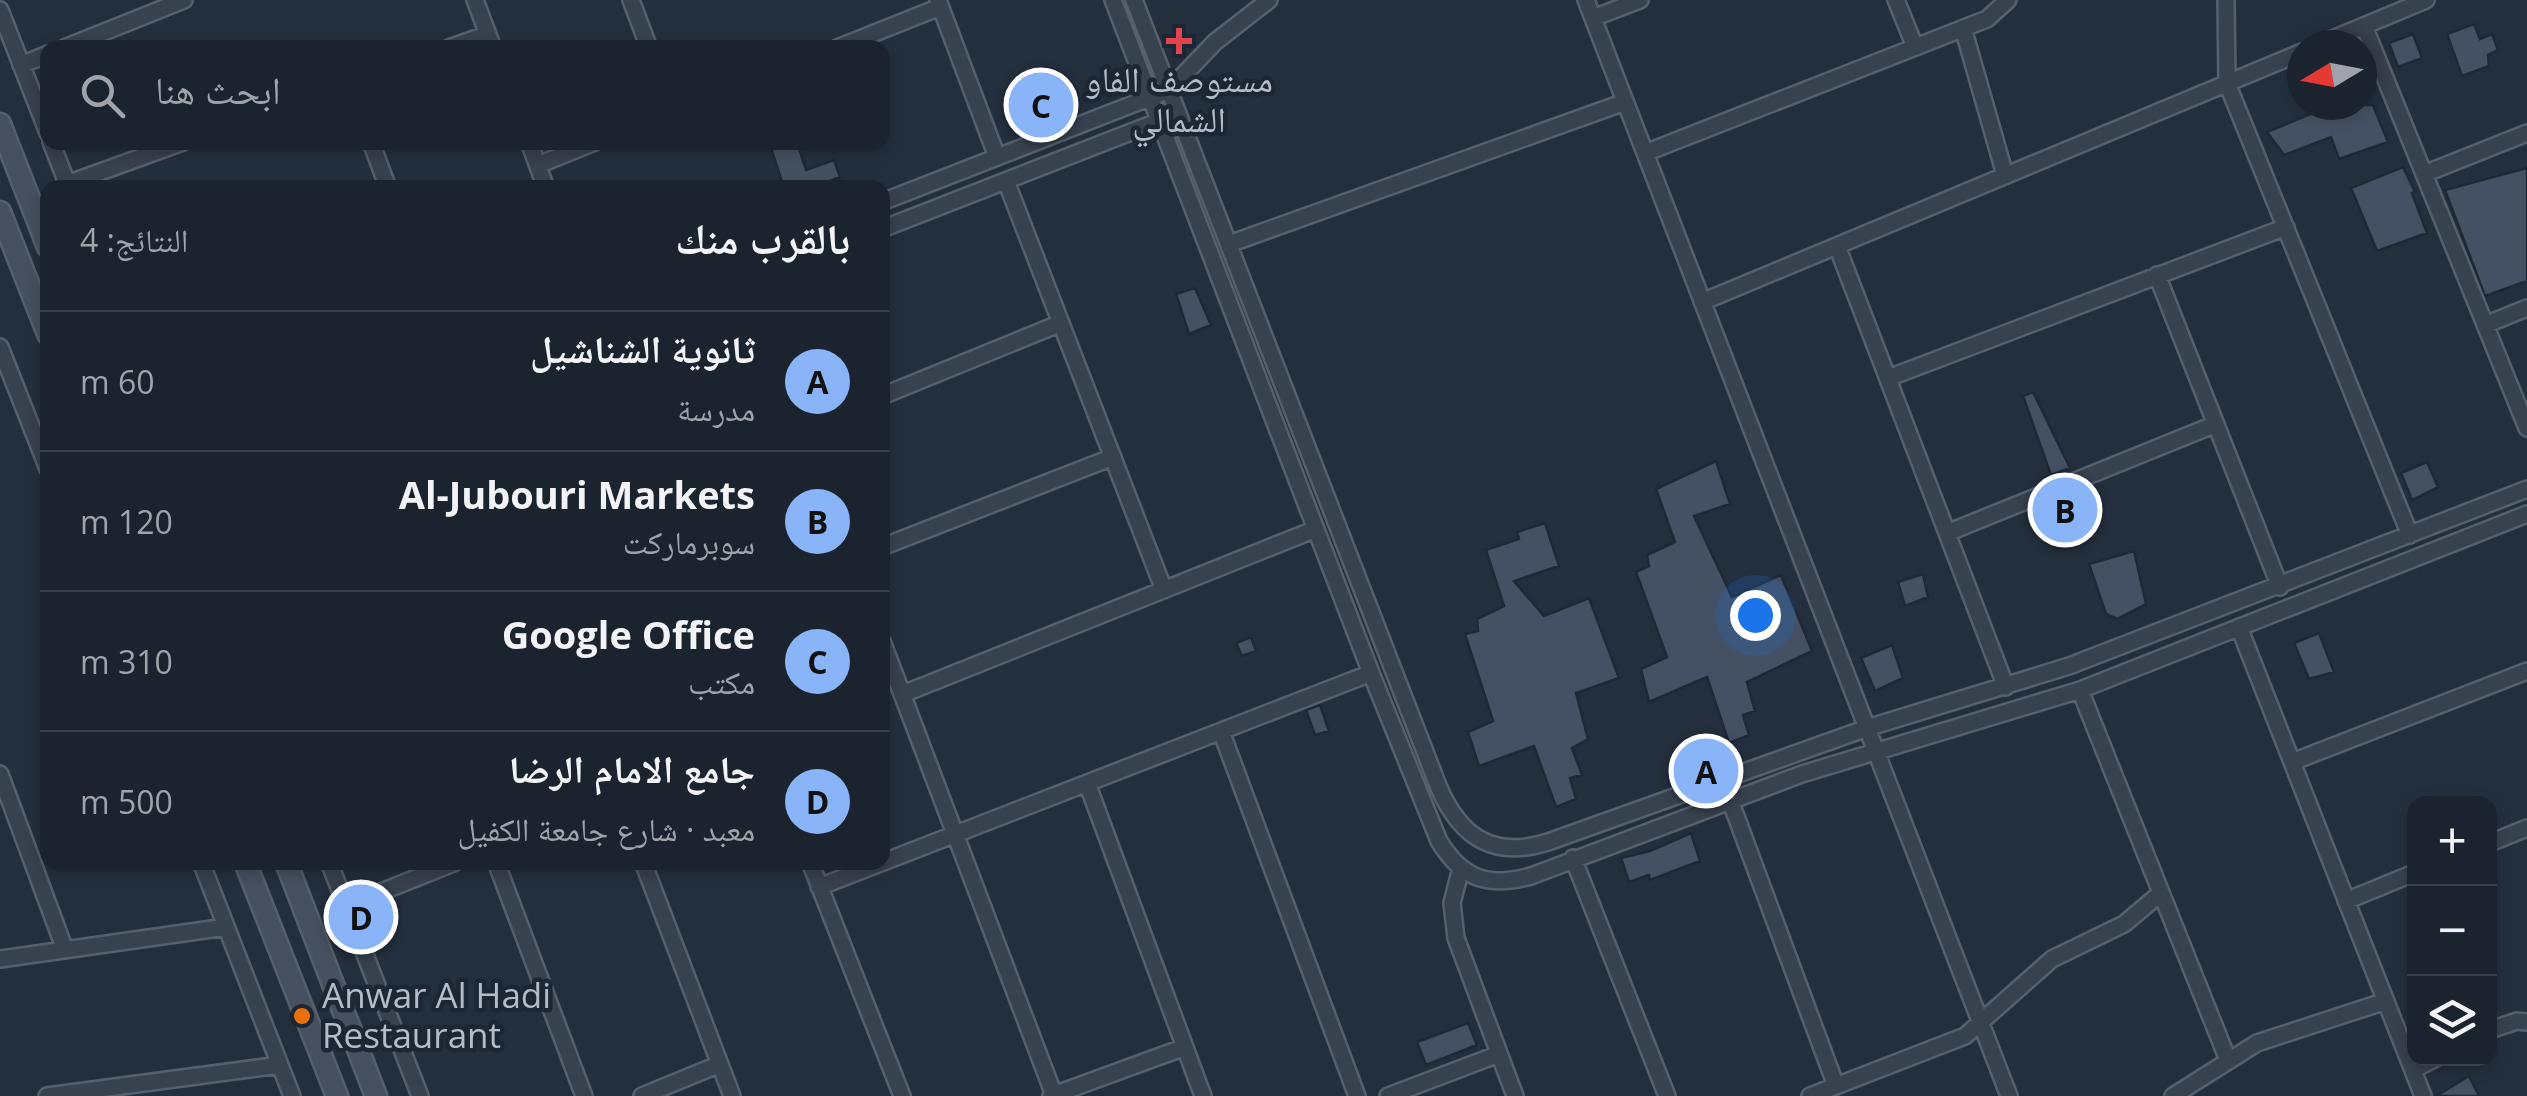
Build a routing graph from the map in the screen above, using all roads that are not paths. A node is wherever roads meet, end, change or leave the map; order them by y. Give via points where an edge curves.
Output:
1 (184, 0) edge
2 (475, 0) edge
3 (631, 0) edge
4 (1113, 0) edge
5 (1134, 0) edge
6 (1270, 0) edge
7 (1586, 0) edge
8 (1640, 0) edge
9 (1896, 0) edge
10 (2008, 0) edge
11 (2226, 0) edge
12 (2426, 0) edge
13 (939, 4) edge
14 (0, 10) edge
15 (1593, 18) junction
16 (2364, 26) junction
17 (1964, 28) junction
18 (2354, 30) edge
19 (84, 40) edge
20 (490, 40) edge
21 (646, 40) edge
22 (856, 40) edge
23 (1914, 48) junction
24 (40, 57) edge
25 (2287, 58) edge
26 (21, 64) junction
27 (2227, 83) junction
28 (1169, 90) junction
29 (1151, 97) junction
30 (1625, 102) junction
31 (40, 113) edge
32 (1179, 114) junction
33 (1160, 121) junction
34 (0, 124) edge
35 (2527, 133) edge
36 (54, 150) edge
37 (162, 150) edge
38 (374, 150) edge
39 (532, 150) edge
40 (575, 150) edge
41 (1645, 153) junction
42 (998, 157) junction
43 (538, 165) junction
44 (2424, 174) junction
45 (2006, 176) junction
46 (66, 180) edge
47 (84, 180) edge
48 (385, 180) edge
49 (543, 180) edge
50 (1006, 181) junction
51 (890, 199) edge
52 (0, 212) edge
53 (40, 226) edge
54 (890, 227) edge
55 (2286, 227) junction
56 (1229, 244) junction
57 (1837, 246) junction
58 (2158, 275) junction
59 (1702, 302) junction
60 (2527, 308) edge
61 (40, 314) edge
62 (1061, 323) junction
63 (2485, 325) junction
64 (0, 347) edge
65 (4, 367) edge
66 (1888, 378) junction
67 (890, 393) edge
68 (2216, 424) junction
69 (2527, 428) edge
70 (40, 450) edge
71 (1113, 457) junction
72 (2527, 489) edge
73 (2527, 514) edge
74 (1316, 529) junction
75 (1947, 533) junction
76 (2410, 535) junction
77 (890, 544) edge
78 (2280, 586) junction
79 (1164, 590) junction
80 (2239, 627) junction
81 (890, 661) edge
82 (2527, 670) edge
83 (1371, 673) junction
84 (2006, 686) junction
85 (2080, 690) junction
86 (903, 694) junction
87 (1867, 728) junction
88 (1221, 731) junction
89 (1875, 750) junction
90 (2292, 762) junction
91 (0, 774) edge
92 (1087, 783) junction
93 (1730, 800) junction
94 (8, 818) edge
95 (2527, 828) edge
96 (956, 834) junction
97 (2497, 841) edge
98 (1573, 858) junction
99 (890, 860) edge
100 (1461, 868) junction
101 (204, 870) edge
102 (249, 870) edge
103 (289, 870) edge
104 (332, 870) edge
105 (436, 870) edge
106 (499, 870) edge
107 (646, 870) edge
108 (813, 870) edge
109 (863, 870) edge
110 (2407, 876) edge
111 (819, 887) junction
112 (2161, 893) junction
113 (2346, 900) junction
114 (346, 906) junction
115 (226, 927) junction
116 (66, 950) junction
117 (0, 959) edge
118 (2386, 1001) junction
119 (1980, 1022) junction
120 (2527, 1022) edge
121 (2497, 1028) edge
122 (1185, 1047) junction
123 (1500, 1054) junction
124 (2228, 1060) junction
125 (720, 1064) junction
126 (280, 1065) junction
127 (2420, 1066) edge
128 (2412, 1070) junction
129 (1836, 1086) junction
130 (124, 1091) edge
131 (47, 1096) edge
132 (292, 1096) edge
133 (337, 1096) edge
134 (376, 1096) edge
135 (420, 1096) edge
136 (584, 1096) edge
137 (642, 1096) edge
138 (732, 1096) edge
139 (902, 1096) edge
140 (1053, 1096) edge
141 (1203, 1096) edge
142 (1357, 1096) edge
143 (1388, 1096) edge
144 (1515, 1096) edge
145 (1667, 1096) edge
146 (1810, 1096) edge
147 (2008, 1096) edge
148 (2174, 1096) edge
149 (2422, 1096) edge

1 - 19 street
2 - 20 street
3 - 21 street
4 - 29 street
5 - 28 street
6 - 28 street via 1215,42
7 - 15 street
8 - 15 street
9 - 23 street
10 - 17 street
11 - 27 street
12 - 16 street
13 - 22 street
13 - 42 street
14 - 26 street
15 - 30 street
16 - 18 street
16 - 44 street
17 - 23 street
17 - 45 street
23 - 41 street
24 - 26 street
25 - 27 street
26 - 31 street
27 - 45 street
27 - 55 street
28 - 29 street
28 - 32 street
29 - 33 street
29 - 42 street
30 - 41 street
30 - 56 street
32 - 33 street
32 - 56 street
33 - 50 street
33 - 74 street
34 - 53 main road
35 - 44 street
36 - 46 street
37 - 47 street
38 - 48 street
39 - 43 street
40 - 43 street
41 - 59 street
42 - 51 street
43 - 49 street
44 - 63 street
45 - 57 street
50 - 54 street
50 - 62 street
52 - 61 main road
55 - 58 street
55 - 76 street
56 - 87 street via 1439,788 1473,836 1500,847 1530,848
57 - 59 street
57 - 66 street
58 - 66 street
58 - 68 street
59 - 87 street
60 - 63 street
62 - 67 street
62 - 71 street
63 - 69 street
64 - 65 street
65 - 70 street
66 - 75 street
68 - 75 street
68 - 78 street
71 - 77 street
71 - 79 street
72 - 76 street
73 - 80 street
74 - 79 street
74 - 83 street
75 - 84 street
76 - 78 street
78 - 84 street
79 - 86 street
80 - 85 street
80 - 90 street
81 - 86 street
82 - 90 street
83 - 88 street
83 - 100 street via 1439,840
84 - 87 street
85 - 89 street
85 - 112 street
86 - 96 street
87 - 89 street
88 - 92 street
88 - 142 street
89 - 93 street
89 - 119 street
90 - 113 street
91 - 94 street
92 - 96 street
92 - 122 street
93 - 98 street
93 - 129 street
94 - 116 street
95 - 97 street
96 - 99 street
96 - 140 street
98 - 100 street via 1496,883
98 - 145 street
100 - 123 street via 1452,920
101 - 115 street
102 - 133 main road
103 - 134 main road
104 - 114 street
105 - 114 street
106 - 136 street
107 - 125 street
108 - 111 street
109 - 111 street
110 - 113 street
111 - 139 street
112 - 119 street via 2124,924 2052,958
112 - 124 street
113 - 118 street
114 - 135 street
115 - 116 street
115 - 126 street
116 - 117 street
118 - 124 street via 2289,1030
118 - 128 street
119 - 129 street via 1965,1036
119 - 147 street
120 - 121 street
122 - 140 street
122 - 141 street
123 - 143 street
123 - 144 street
124 - 148 street
125 - 137 street
125 - 138 street
126 - 130 street
126 - 132 street
127 - 128 street
128 - 149 street
129 - 146 street
130 - 131 street

